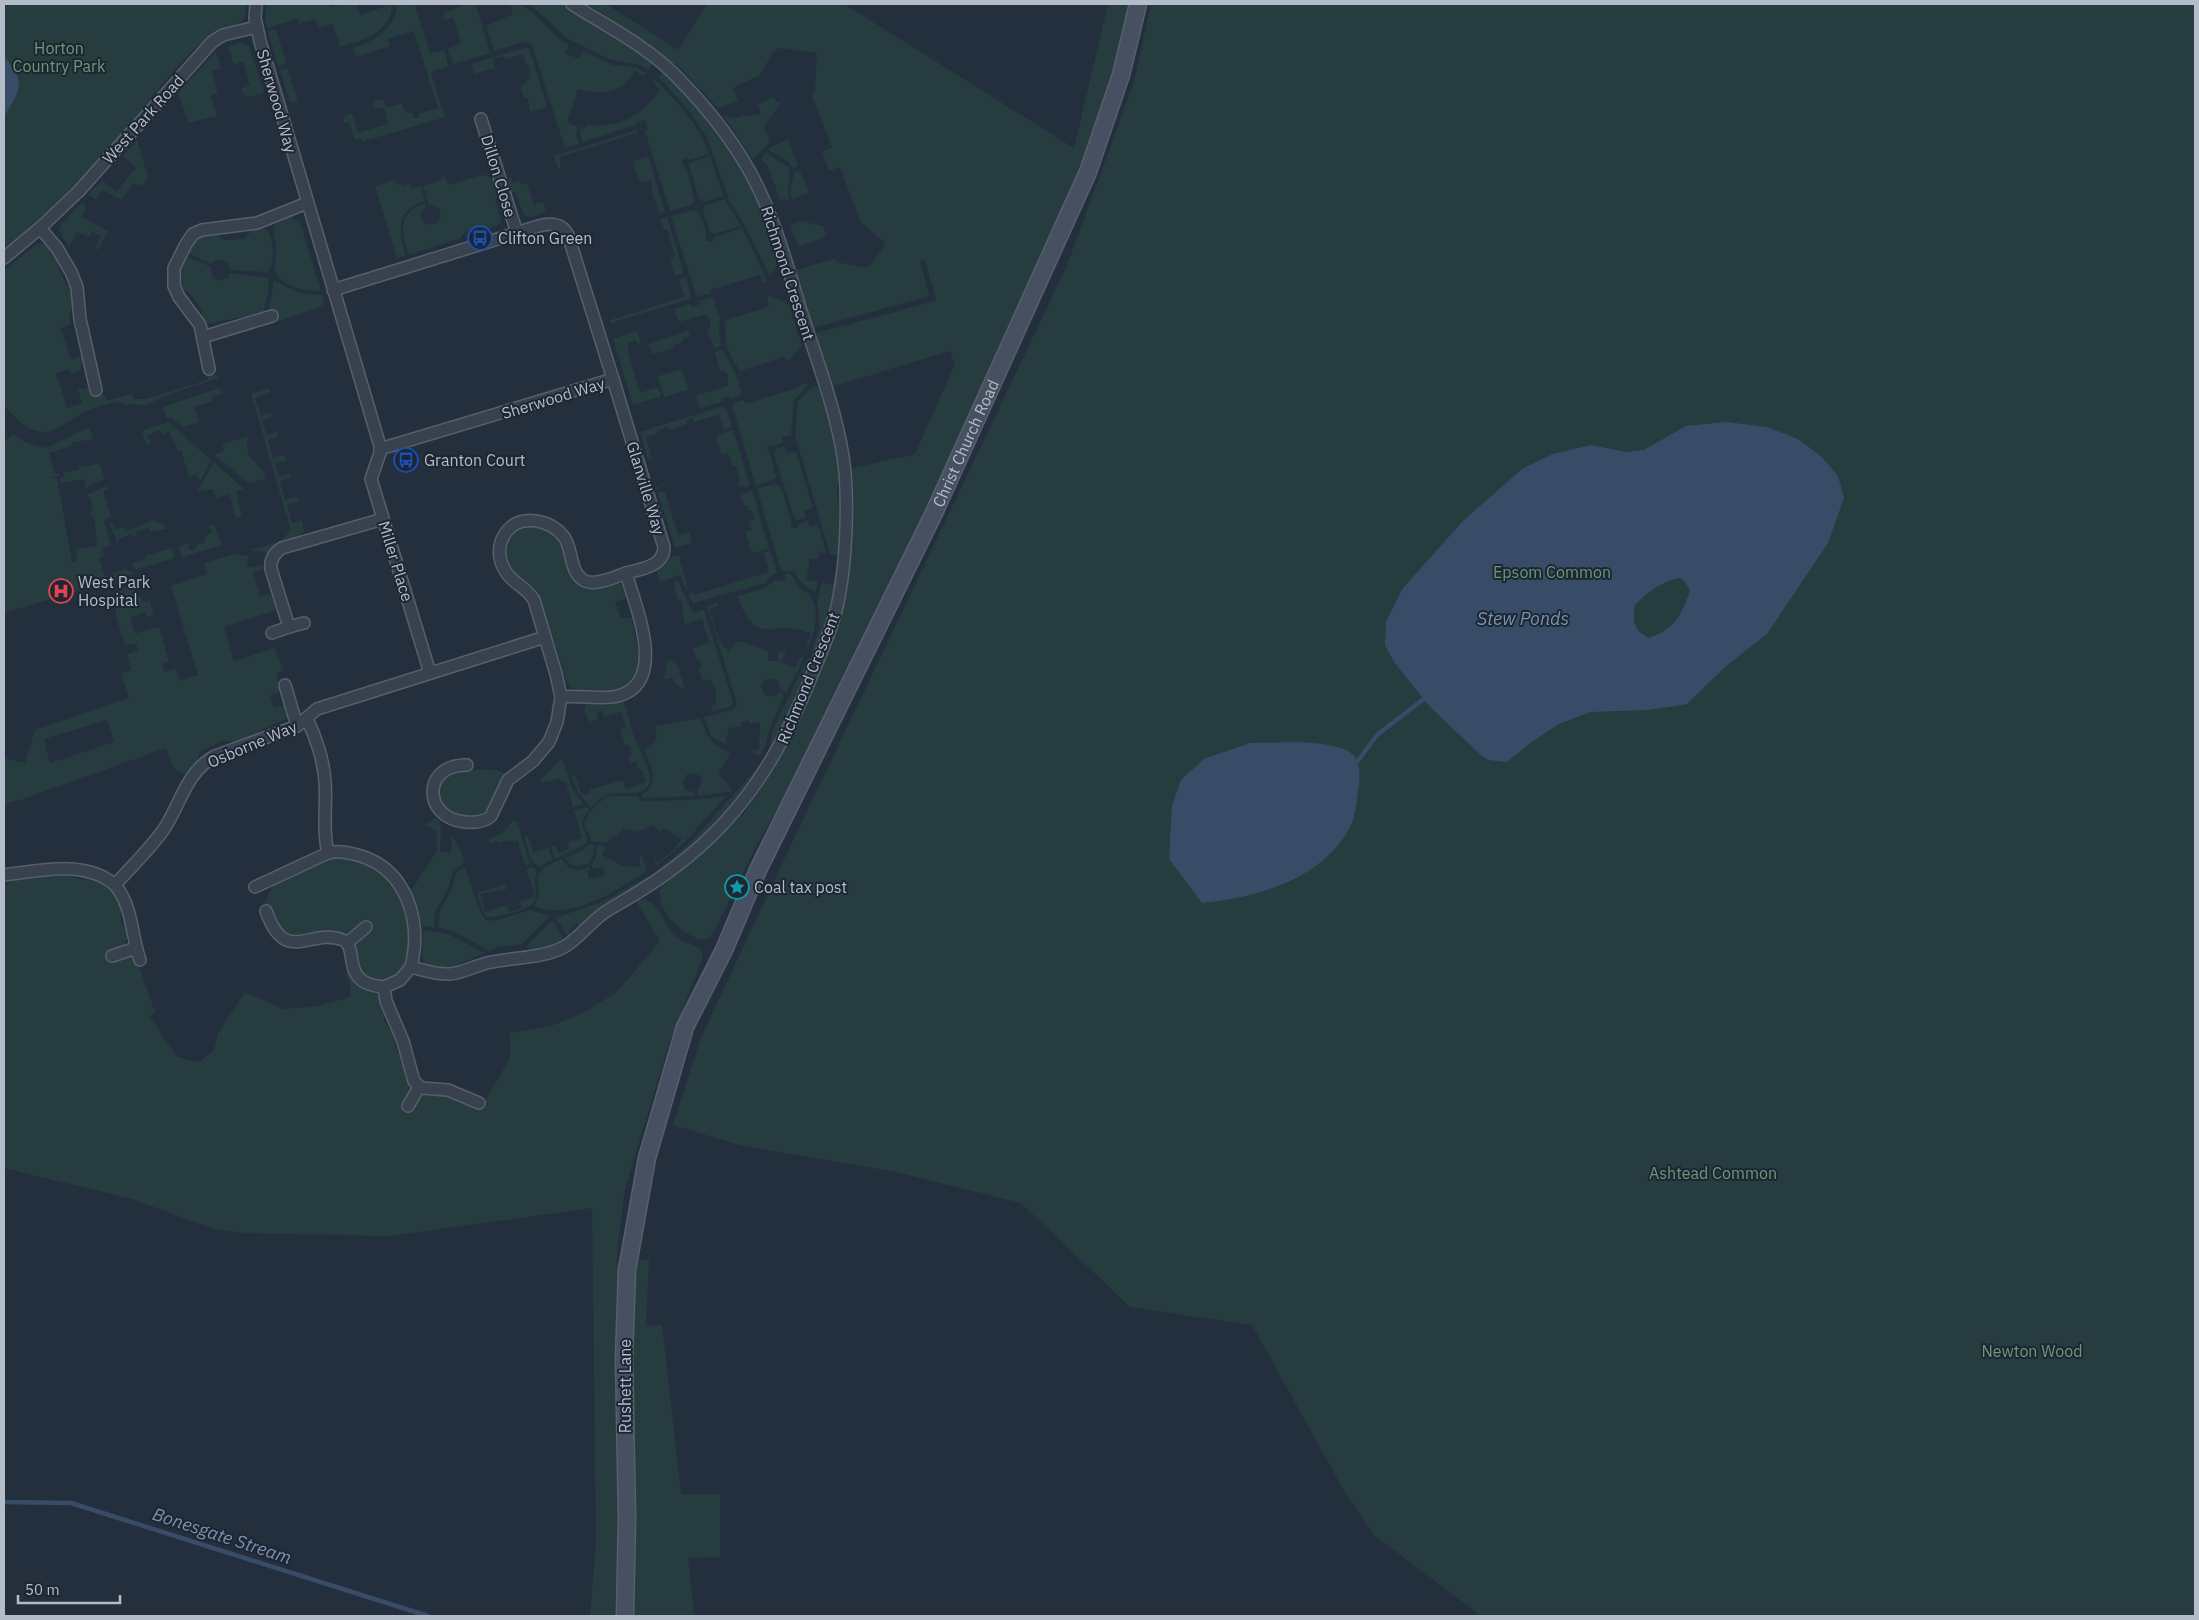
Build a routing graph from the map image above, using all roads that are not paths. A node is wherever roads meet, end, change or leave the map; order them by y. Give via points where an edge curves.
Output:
1 (256, 4) edge
2 (572, 4) edge
3 (1138, 4) edge
4 (256, 27) junction
5 (481, 119) dead end
6 (307, 203) junction
7 (40, 228) junction
8 (517, 232) junction
9 (4, 258) edge
10 (333, 290) junction
11 (272, 316) dead end
12 (203, 337) junction
13 (209, 369) dead end
14 (614, 379) junction
15 (96, 390) dead end
16 (380, 449) junction
17 (383, 519) junction
18 (626, 573) junction
19 (304, 623) dead end
20 (289, 627) junction
21 (272, 633) dead end
22 (545, 638) junction
23 (430, 673) junction
24 (285, 685) dead end
25 (561, 697) junction
26 (307, 718) junction
27 (297, 726) junction
28 (467, 765) dead end
29 (328, 853) junction
30 (4, 875) edge
31 (115, 885) junction
32 (255, 886) dead end
33 (266, 910) dead end
34 (366, 927) dead end
35 (347, 943) junction
36 (136, 948) junction
37 (112, 956) dead end
38 (140, 960) dead end
39 (411, 967) junction
40 (384, 987) junction
41 (419, 1087) junction
42 (479, 1103) dead end
43 (408, 1106) dead end
44 (648, 1158) joint
45 (625, 1616) edge

1 - 4 street, Sherwood Way
2 - 39 street, Richmond Crescent via 646,50 676,76 715,120 748,168 764,200 817,360 842,457 845,507 839,597 815,668 774,757 730,816 682,861 648,887 601,915 556,950 487,963 451,974
3 - 44 main road, Christ Church Road via 1123,68 1088,172 934,513 758,870 724,950 685,1027
4 - 6 street, Sherwood Way
4 - 7 street, West Park Road via 227,34 212,42 79,191
5 - 8 street, Dillon Close
6 - 10 street, Sherwood Way
6 - 12 street via 257,223 202,230 190,237 176,264 173,281 177,294 197,320
7 - 9 street, West Park Road
7 - 15 street via 57,248 77,287 80,320
8 - 10 street, Sherwood Way
8 - 14 street, Sherwood Way via 550,223 567,231
10 - 16 street, Sherwood Way
11 - 12 street
12 - 13 street
14 - 16 street, Sherwood Way
14 - 18 street, Glanville Way via 664,550 657,562
16 - 17 street, Miller Place via 371,479
17 - 20 street via 282,548 275,554 271,569
17 - 23 street, Miller Place
18 - 22 street, Glanville Way via 593,583 586,581 577,573 567,542 561,534 536,520 514,523 500,542 500,560 508,575 531,595
18 - 25 street via 646,648 647,661 642,677 632,689 618,696
19 - 20 street
20 - 21 street
22 - 23 street
22 - 25 street, Glanville Way
23 - 26 street, Osborne Way via 318,709
24 - 27 street
25 - 28 street, Glanville Way via 558,722 547,746 508,780 491,816 477,822 447,817 437,808 434,799 434,786 441,772 452,766
26 - 27 street, Osborne Way
26 - 29 street via 325,777 324,825
27 - 31 street, Osborne Way via 215,756 200,766 190,778 164,829
29 - 32 street
29 - 39 street via 346,852 375,861 399,883 414,916
30 - 31 street via 69,869 99,875
31 - 36 street via 129,909
33 - 35 street via 271,925 287,940 334,939
34 - 35 street
35 - 40 street via 356,974 368,983
36 - 37 street
36 - 38 street
39 - 40 street via 404,978
40 - 41 street via 387,1005
41 - 42 street via 452,1091
41 - 43 street
44 - 45 main road, Rushett Lane via 627,1270

